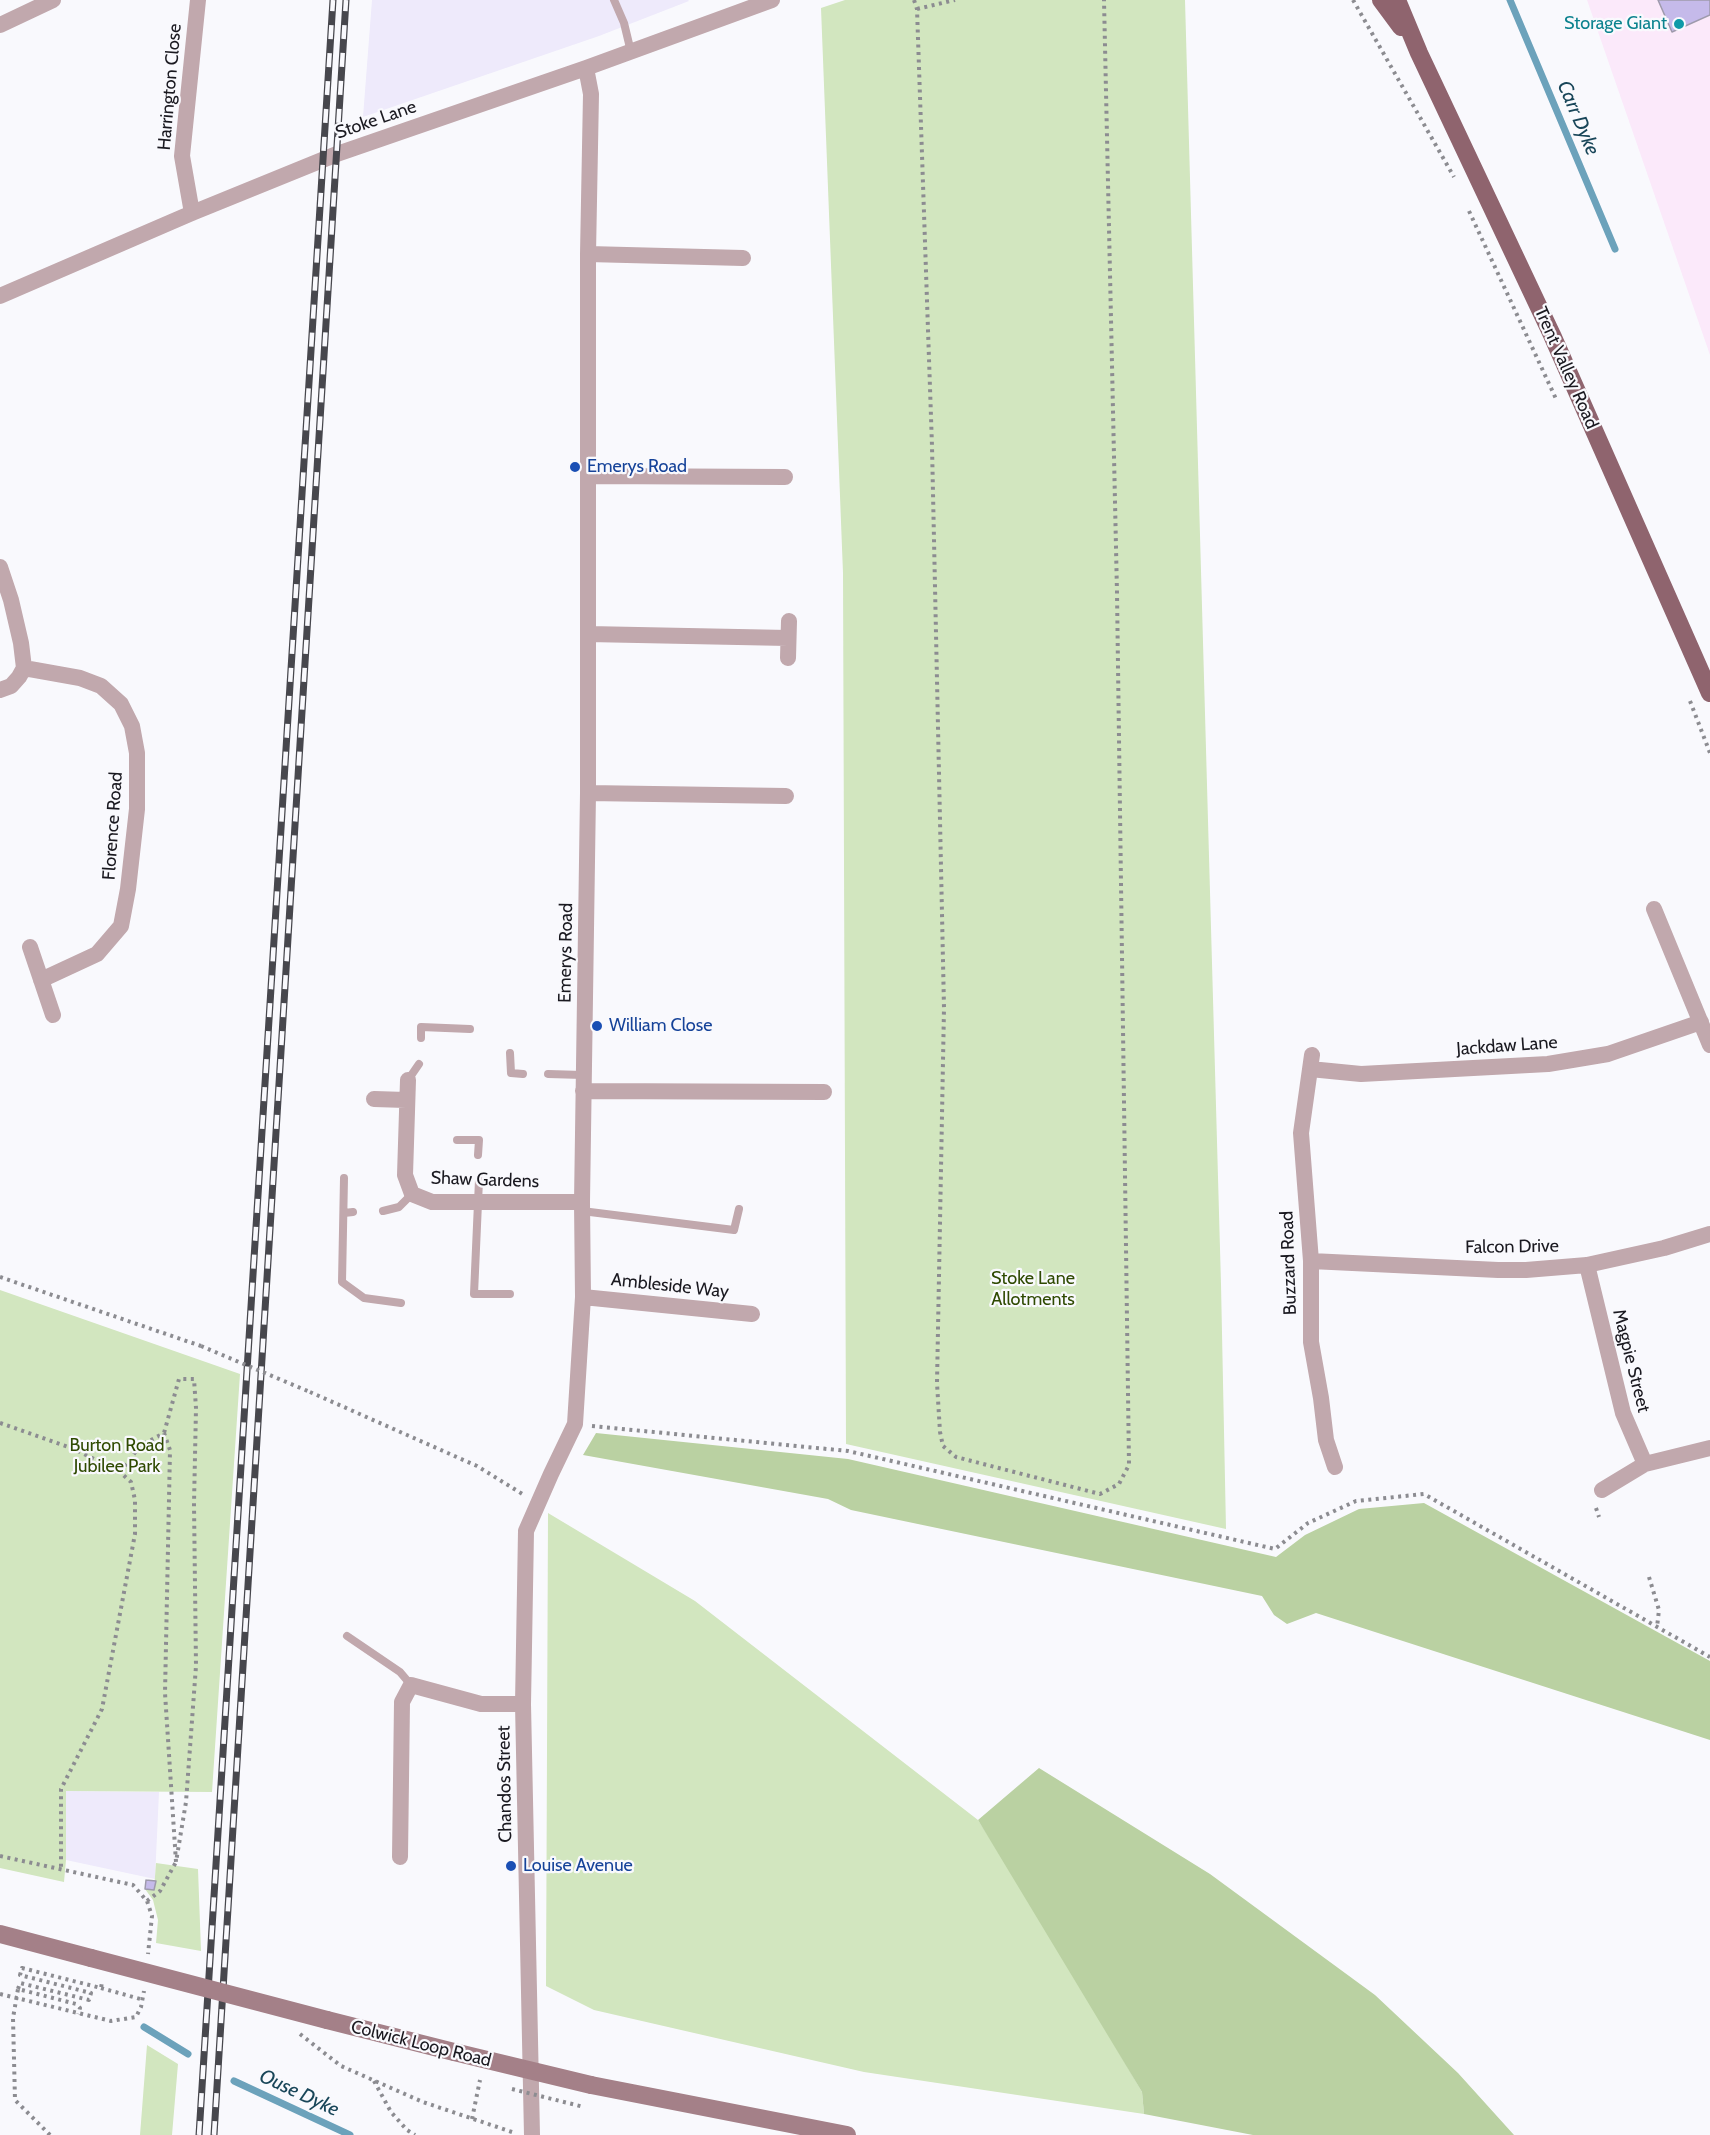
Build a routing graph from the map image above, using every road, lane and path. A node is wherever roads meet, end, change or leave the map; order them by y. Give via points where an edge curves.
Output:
1 (53, 0) edge
2 (198, 0) edge
3 (614, 0) edge
4 (772, 0) edge
5 (914, 0) edge
6 (955, 0) edge
7 (1104, 0) edge
8 (1353, 0) edge
9 (1381, 0) edge
10 (1397, 0) edge
11 (917, 9) junction
12 (0, 25) edge
13 (631, 52) junction
14 (1419, 53) junction
15 (586, 68) junction
16 (1454, 177) dead end
17 (1468, 209) dead end
18 (192, 213) junction
19 (588, 254) junction
20 (743, 258) dead end
21 (0, 296) edge
22 (1562, 411) dead end
23 (588, 476) junction
24 (785, 477) dead end
25 (0, 567) edge
26 (588, 634) junction
27 (788, 658) dead end
28 (24, 668) junction
29 (0, 690) edge
30 (1709, 695) edge
31 (1689, 697) dead end
32 (1710, 753) edge
33 (588, 793) junction
34 (786, 796) dead end
35 (1654, 909) dead end
36 (30, 947) dead end
37 (41, 980) junction
38 (53, 1015) dead end
39 (1701, 1022) junction
40 (470, 1029) dead end
41 (421, 1038) dead end
42 (1710, 1045) edge
43 (510, 1053) dead end
44 (1311, 1062) joint
45 (419, 1064) dead end
46 (523, 1074) dead end
47 (548, 1074) dead end
48 (408, 1080) joint
49 (583, 1083) junction
50 (824, 1092) dead end
51 (374, 1099) dead end
52 (406, 1100) junction
53 (458, 1140) dead end
54 (478, 1155) dead end
55 (344, 1178) dead end
56 (479, 1180) dead end
57 (412, 1194) junction
58 (477, 1202) junction
59 (582, 1207) junction
60 (739, 1209) dead end
61 (383, 1211) dead end
62 (1710, 1234) edge
63 (1311, 1261) junction
64 (1587, 1265) junction
65 (0, 1277) edge
66 (510, 1294) dead end
67 (584, 1297) junction
68 (401, 1303) dead end
69 (752, 1314) dead end
70 (0, 1423) edge
71 (575, 1424) junction
72 (164, 1433) junction
73 (1710, 1448) edge
74 (1645, 1464) junction
75 (1335, 1467) dead end
76 (120, 1472) junction
77 (551, 1474) joint
78 (1602, 1490) dead end
79 (538, 1503) junction
80 (1596, 1508) dead end
81 (1599, 1517) dead end
82 (1649, 1577) dead end
83 (1657, 1627) junction
84 (347, 1636) dead end
85 (1710, 1657) edge
86 (411, 1685) junction
87 (523, 1704) junction
88 (400, 1857) dead end
89 (176, 1862) junction
90 (62, 1869) dead end
91 (147, 1901) dead end
92 (0, 1934) edge
93 (102, 1982) dead end
94 (100, 1988) junction
95 (18, 1989) junction
96 (144, 2000) dead end
97 (78, 2014) dead end
98 (299, 2033) dead end
99 (470, 2077) dead end
100 (373, 2080) junction
101 (480, 2080) junction
102 (490, 2083) dead end
103 (511, 2088) dead end
104 (584, 2108) dead end
105 (472, 2119) junction
106 (50, 2135) edge
107 (415, 2135) edge
108 (521, 2135) edge
109 (532, 2135) edge
110 (847, 2135) edge

1 - 12 street
2 - 18 street, Harrington Close via 182,156
3 - 13 lane
4 - 13 street, Stoke Lane
5 - 11 path
6 - 11 path
7 - 11 path via 1129,1465 1119,1484 1100,1494 956,1457 943,1446 940,1432 937,1383 944,997 932,446
8 - 16 path
9 - 14 main road, Trent Valley Road
10 - 14 main road, Trent Valley Road
13 - 15 street, Stoke Lane
14 - 30 main road, Trent Valley Road via 1552,335
15 - 18 street, Stoke Lane via 337,154
15 - 19 street, Emerys Road via 591,94
17 - 22 path
18 - 21 street, Stoke Lane
19 - 20 street
19 - 23 street, Emerys Road
23 - 24 street
23 - 26 street, Emerys Road
25 - 28 street via 11,600
26 - 27 street via 788,629
26 - 33 street, Emerys Road
28 - 29 street via 11,686
28 - 37 street, Florence Road via 101,686 121,704 132,726 137,753 137,809 121,926 97,954
31 - 32 path
33 - 34 street
33 - 49 street, Emerys Road
35 - 39 street
36 - 37 street
37 - 38 street
39 - 42 street
39 - 44 street, Jackdaw Lane via 1608,1054 1548,1064 1361,1074
40 - 41 lane via 421,1027
43 - 46 lane via 511,1073
44 - 63 street, Buzzard Road via 1301,1133
45 - 48 lane
47 - 49 lane
48 - 52 street, Shaw Gardens
49 - 50 street
49 - 59 street, Emerys Road
51 - 52 street
52 - 57 street, Shaw Gardens via 405,1175
53 - 54 lane via 479,1140
55 - 68 lane via 348,1213 342,1282 364,1298
56 - 58 lane
57 - 58 street, Shaw Gardens via 432,1202
57 - 61 lane via 399,1207
58 - 59 street, Shaw Gardens
58 - 66 lane via 474,1294
59 - 60 lane via 734,1230
59 - 67 street, Emerys Road
62 - 64 street, Falcon Drive
63 - 64 street, Falcon Drive via 1498,1270
63 - 75 street, Buzzard Road via 1311,1342 1326,1440
64 - 74 street, Magpie Street via 1623,1413
65 - 79 path, bridge via 201,1346 477,1466
67 - 69 street, Ambleside Way
67 - 71 street, Emerys Road
70 - 76 path via 74,1449
71 - 77 street, Emerys Road
71 - 83 path via 848,1450 1275,1549 1308,1523 1356,1501 1424,1494
72 - 76 path via 140,1446
72 - 89 path via 170,1450 165,1693
72 - 89 path via 179,1379 194,1379 196,1666 186,1802
73 - 74 street
74 - 78 street
76 - 90 path via 131,1482 135,1534 102,1709 61,1789
77 - 79 street, Chandos Street
79 - 87 street, Chandos Street via 526,1531
80 - 81 path
82 - 83 path via 1659,1610
83 - 85 path
84 - 86 lane via 400,1672
86 - 87 street via 481,1704
86 - 88 street via 402,1702
87 - 109 street, Chandos Street
89 - 91 path via 160,1891
92 - 110 main road, Colwick Loop Road, bridge via 591,2085
93 - 94 path
94 - 95 path via 22,1968 20,1975 91,1993 89,2000 20,1983
94 - 96 path
95 - 97 path via 76,2004 80,2008
95 - 106 path via 13,2018 15,2100
98 - 100 path via 341,2066
99 - 101 path
100 - 105 path
100 - 107 path via 391,2112
101 - 102 path
101 - 105 path
103 - 104 path, bridge
105 - 108 path

